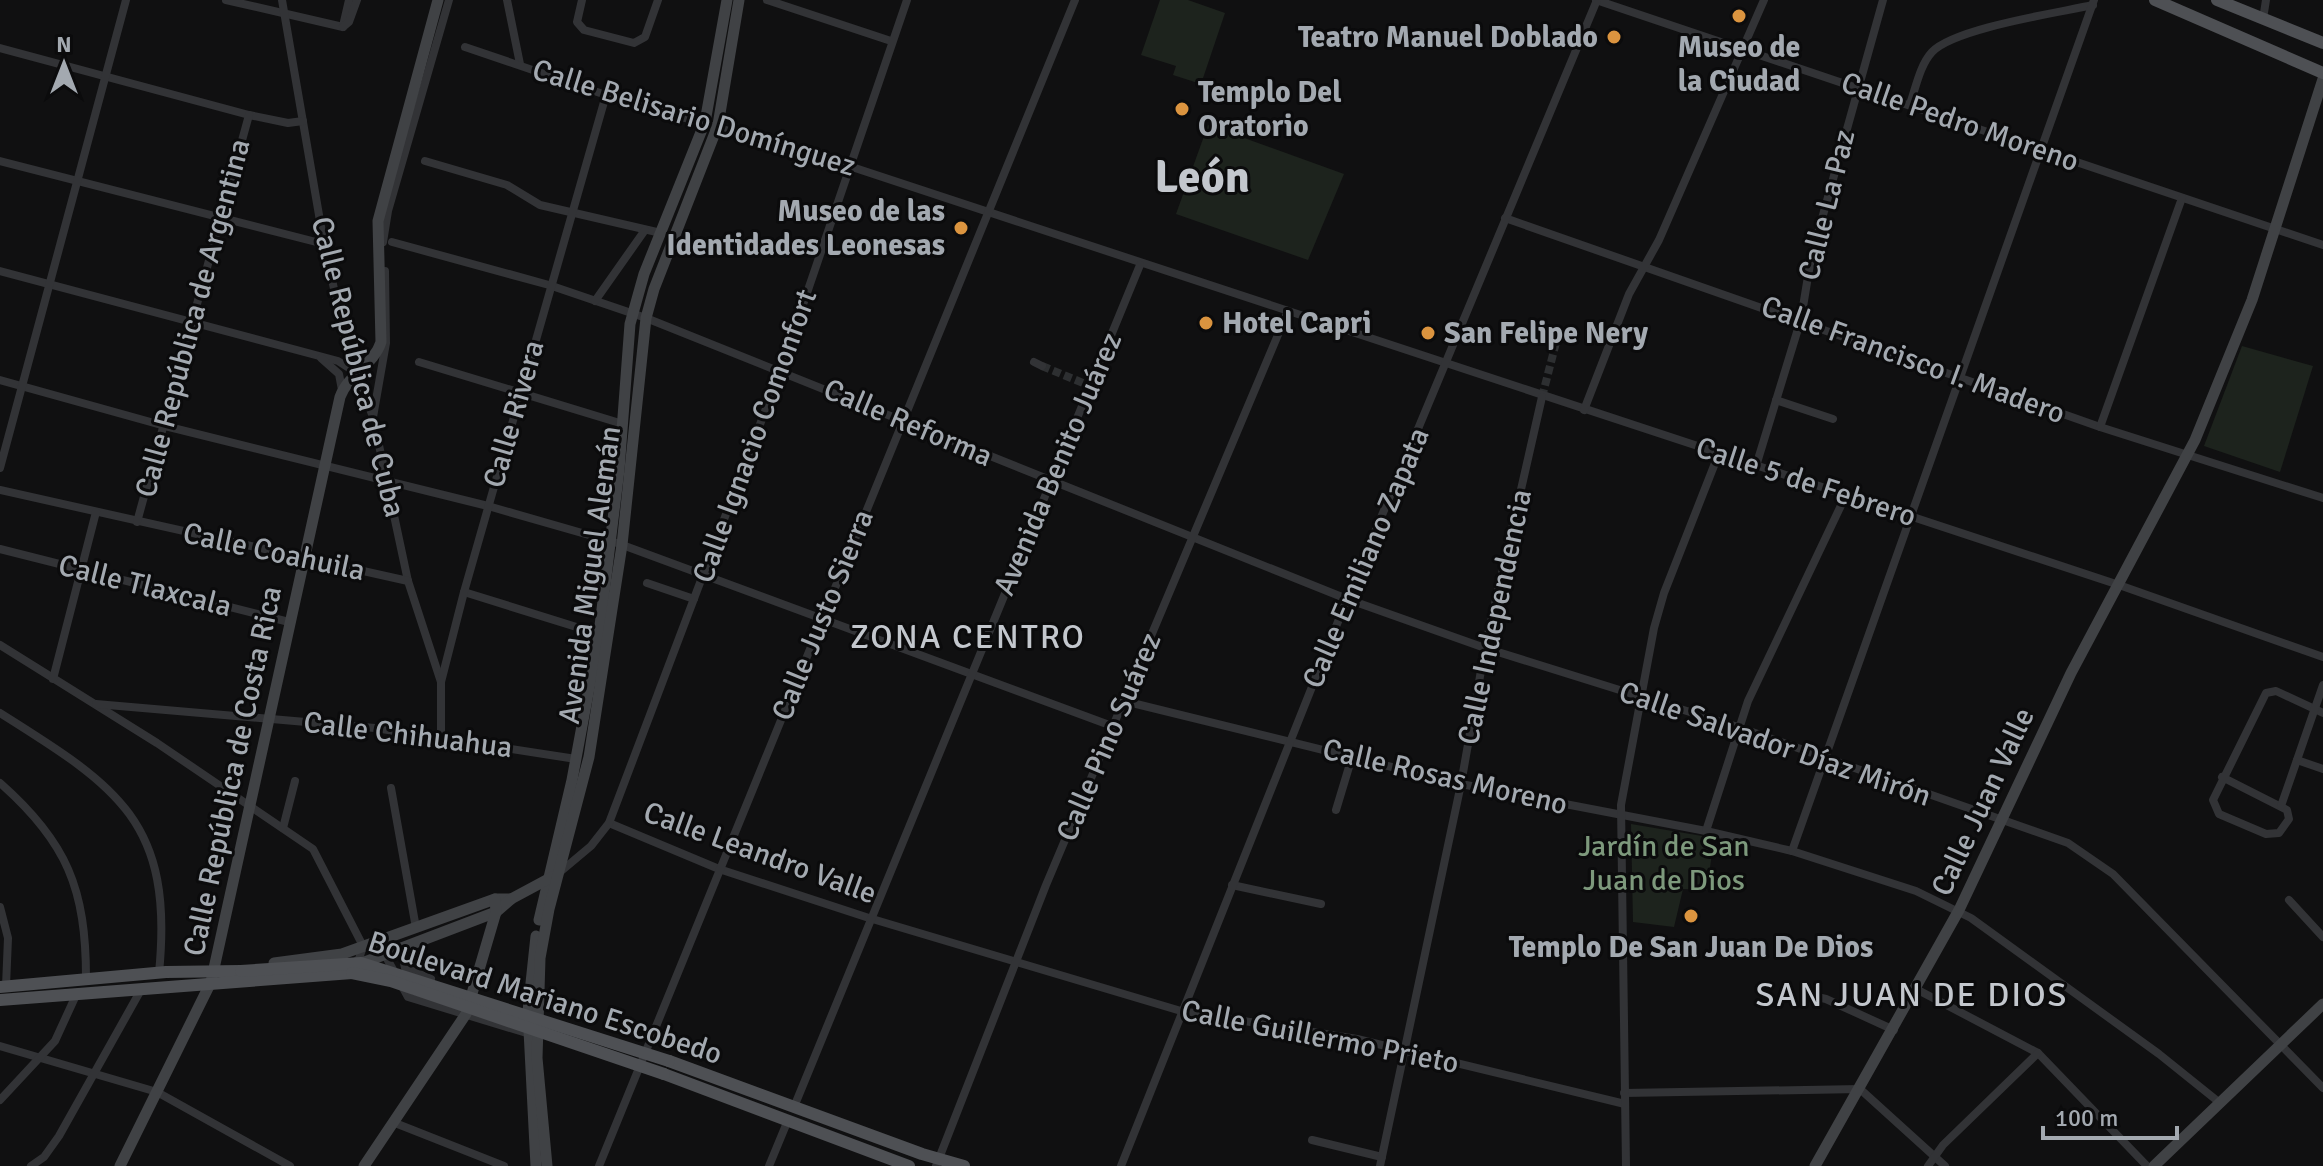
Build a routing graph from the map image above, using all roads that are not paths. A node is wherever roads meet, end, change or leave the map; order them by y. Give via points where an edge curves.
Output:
1 (126, 0) edge
2 (226, 0) edge
3 (282, 0) edge
4 (349, 0) edge
5 (357, 0) edge
6 (438, 0) edge
7 (449, 0) edge
8 (507, 0) edge
9 (582, 0) edge
10 (658, 0) edge
11 (727, 0) edge
12 (739, 0) edge
13 (907, 0) edge
14 (1075, 0) edge
15 (1597, 0) edge
16 (1764, 0) edge
17 (1883, 0) edge
18 (2155, 0) edge
19 (2217, 0) edge
20 (2266, 0) edge
21 (771, 1) edge
22 (2094, 2) edge
23 (285, 15) junction
24 (2263, 19) junction
25 (343, 27) junction
26 (891, 41) junction
27 (2323, 43) edge
28 (465, 47) dead end
29 (0, 48) edge
30 (1744, 51) junction
31 (520, 64) junction
32 (2323, 73) edge
33 (107, 75) junction
34 (2323, 79) edge
35 (1857, 87) junction
36 (606, 95) junction
37 (1910, 104) junction
38 (249, 115) junction
39 (303, 121) junction
40 (705, 122) junction
41 (718, 125) junction
42 (2041, 150) junction
43 (0, 161) edge
44 (425, 161) dead end
45 (849, 166) junction
46 (77, 182) junction
47 (2182, 198) junction
48 (571, 212) junction
49 (988, 213) junction
50 (1505, 218) junction
51 (222, 220) junction
52 (645, 230) junction
53 (2276, 230) junction
54 (661, 233) junction
55 (392, 242) dead end
56 (324, 244) junction
57 (2323, 245) edge
58 (1140, 265) junction
59 (1643, 266) junction
60 (0, 271) edge
61 (49, 284) junction
62 (549, 285) junction
63 (595, 301) junction
64 (1288, 311) junction
65 (632, 313) junction
66 (646, 318) junction
67 (1801, 319) junction
68 (193, 323) junction
69 (321, 358) junction
70 (419, 362) dead end
71 (1446, 365) junction
72 (781, 369) junction
73 (356, 373) junction
74 (1960, 378) junction
75 (0, 380) edge
76 (21, 387) junction
77 (342, 390) junction
78 (519, 394) junction
79 (1542, 397) junction
80 (1776, 400) junction
81 (1584, 410) junction
82 (373, 417) junction
83 (1833, 419) dead end
84 (903, 422) junction
85 (623, 424) junction
86 (165, 426) junction
87 (2100, 427) junction
88 (1719, 453) junction
89 (2188, 455) junction
90 (1756, 466) junction
91 (325, 467) junction
92 (0, 468) edge
93 (1051, 481) junction
94 (388, 482) junction
95 (0, 490) edge
96 (1846, 495) junction
97 (2323, 498) edge
98 (488, 506) junction
99 (96, 512) junction
100 (1910, 517) junction
101 (137, 522) junction
102 (1195, 535) junction
103 (617, 543) junction
104 (0, 549) edge
105 (304, 559) junction
106 (82, 569) junction
107 (703, 574) junction
108 (408, 581) junction
109 (647, 583) dead end
110 (2119, 585) junction
111 (464, 592) junction
112 (694, 599) junction
113 (1347, 599) junction
114 (822, 618) junction
115 (289, 622) junction
116 (599, 634) junction
117 (0, 645) edge
118 (1485, 648) junction
119 (2323, 657) edge
120 (970, 673) junction
121 (53, 679) junction
122 (441, 682) junction
123 (2323, 685) edge
124 (1640, 698) junction
125 (1124, 701) junction
126 (95, 704) junction
127 (2319, 710) edge
128 (0, 713) edge
129 (268, 718) junction
130 (1112, 726) junction
131 (1738, 727) junction
132 (441, 736) junction
133 (1291, 742) junction
134 (1352, 757) junction
135 (576, 759) junction
136 (1825, 759) junction
137 (2297, 760) junction
138 (2323, 769) edge
139 (2222, 777) junction
140 (295, 781) dead end
141 (0, 783) edge
142 (1461, 784) junction
143 (391, 788) dead end
144 (248, 805) junction
145 (2281, 806) junction
146 (1336, 810) dead end
147 (1620, 815) junction
148 (2002, 821) junction
149 (609, 823) junction
150 (283, 828) junction
151 (1706, 831) junction
152 (1792, 851) junction
153 (719, 869) junction
154 (554, 876) junction
155 (1232, 885) junction
156 (2289, 900) dead end
157 (1321, 904) dead end
158 (496, 906) junction
159 (0, 907) edge
160 (1959, 910) junction
161 (869, 918) junction
162 (416, 928) junction
163 (2323, 937) edge
164 (363, 946) junction
165 (401, 949) junction
166 (385, 955) junction
167 (1016, 962) junction
168 (337, 972) junction
169 (159, 973) junction
170 (213, 976) junction
171 (86, 978) junction
172 (3, 986) edge
173 (142, 987) junction
174 (1916, 989) junction
175 (77, 993) junction
176 (475, 994) junction
177 (1804, 994) dead end
178 (0, 1000) edge
179 (2323, 1004) edge
180 (1181, 1011) junction
181 (532, 1012) junction
182 (466, 1014) junction
183 (1894, 1030) junction
184 (533, 1035) junction
185 (2282, 1045) junction
186 (0, 1046) edge
187 (646, 1050) junction
188 (1406, 1051) junction
189 (2038, 1053) junction
190 (42, 1058) junction
191 (666, 1058) junction
192 (638, 1070) junction
193 (96, 1072) junction
194 (659, 1074) junction
195 (2323, 1088) edge
196 (1860, 1089) junction
197 (157, 1092) junction
198 (1624, 1093) junction
199 (0, 1100) edge
200 (2220, 1103) junction
201 (1625, 1104) junction
202 (788, 1110) junction
203 (395, 1123) junction
204 (1312, 1140) dead end
205 (1935, 1156) junction
206 (1381, 1162) edge
207 (937, 1163) edge
208 (31, 1166) edge
209 (120, 1166) edge
210 (290, 1166) edge
211 (364, 1166) edge
212 (504, 1166) edge
213 (536, 1166) edge
214 (547, 1166) edge
215 (599, 1166) edge
216 (769, 1166) edge
217 (909, 1166) edge
218 (964, 1166) edge
219 (1121, 1166) edge
220 (1626, 1166) edge
221 (1815, 1166) edge
222 (1928, 1166) edge
223 (1945, 1166) edge
224 (2147, 1166) edge
225 (2154, 1166) edge

1 - 33 street
2 - 23 street
3 - 23 street, Calle República de Cuba
4 - 25 street
5 - 25 street
6 - 73 street, Calle República de Costa Rica via 378,221 381,342
7 - 82 street via 384,227 386,343
8 - 31 street
9 - 10 street via 577,22 584,30 634,43 645,37
11 - 40 street, Avenida Miguel Alemán
12 - 41 street, Avenida Miguel Alemán
13 - 26 street, Calle Ignacio Comonfort
14 - 49 street, Calle Justo Sierra
15 - 30 street, Calle Pedro Moreno
15 - 50 street, Calle Emiliano Zapata
16 - 30 street
17 - 35 street, Calle La Paz
18 - 32 main road
19 - 24 main road
20 - 24 street
21 - 26 street
22 - 37 street via 1940,46 1925,62
22 - 42 street
23 - 25 street
23 - 39 street, Calle República de Cuba
24 - 27 main road
26 - 45 street, Calle Ignacio Comonfort
28 - 31 street, Calle Belisario Domínguez
29 - 33 street
30 - 35 street, Calle Pedro Moreno
30 - 59 street
31 - 36 street, Calle Belisario Domínguez
33 - 38 street
33 - 46 street
34 - 53 street, Calle Juan Valle
35 - 37 street, Calle Pedro Moreno
35 - 67 street, Calle La Paz via 1811,258
36 - 40 street, Calle Belisario Domínguez
36 - 48 street, Calle Rivera
37 - 42 street, Calle Pedro Moreno
38 - 39 street
38 - 51 street, Calle República de Argentina
39 - 56 street, Calle República de Cuba
40 - 41 street, Calle Belisario Domínguez
40 - 54 street, Avenida Miguel Alemán
41 - 45 street, Calle Belisario Domínguez
41 - 66 street, Avenida Miguel Alemán
42 - 47 street, Calle Pedro Moreno
42 - 74 street
43 - 46 street
44 - 48 street via 507,185 533,203
45 - 49 street, Calle Belisario Domínguez
45 - 72 street, Calle Ignacio Comonfort
46 - 51 street
46 - 61 street
47 - 53 street, Calle Pedro Moreno
47 - 87 street
48 - 52 street
48 - 62 street, Calle Rivera
49 - 58 street, Calle Belisario Domínguez
49 - 84 street, Calle Justo Sierra
50 - 59 street, Calle Francisco I. Madero
50 - 71 street, Calle Emiliano Zapata
51 - 56 street
51 - 68 street, Calle República de Argentina
52 - 54 street
52 - 63 street
53 - 57 street, Calle Pedro Moreno
53 - 89 street, Calle Juan Valle
54 - 65 street, Avenida Miguel Alemán
55 - 62 street, Calle Reforma
56 - 73 street, Calle República de Cuba
58 - 64 street, Calle Belisario Domínguez
58 - 93 street, Avenida Benito Juárez
59 - 67 street, Calle Francisco I. Madero
59 - 81 street
60 - 61 street
61 - 68 street
61 - 76 street
62 - 63 street, Calle Reforma
62 - 78 street, Calle Rivera
63 - 65 street, Calle Reforma
64 - 71 street, Calle 5 de Febrero
64 - 102 street, Calle Pino Suárez
65 - 66 street, Calle Reforma
65 - 85 street, Avenida Miguel Alemán
66 - 72 street, Calle Reforma
66 - 103 street, Avenida Miguel Alemán
67 - 74 street, Calle Francisco I. Madero
67 - 80 street, Calle La Paz
68 - 69 street
68 - 86 street, Calle República de Argentina
69 - 73 street
69 - 77 street via 339,374
70 - 78 street
71 - 79 street, Calle 5 de Febrero
71 - 113 street, Calle Emiliano Zapata
72 - 84 street, Calle Reforma
72 - 107 street, Calle Ignacio Comonfort
73 - 77 street, Calle República de Costa Rica
73 - 82 street, Calle República de Cuba
74 - 87 street, Calle Francisco I. Madero
74 - 100 street
75 - 76 street
76 - 86 street
76 - 92 street
77 - 91 street, Calle República de Costa Rica
78 - 85 street
78 - 98 street, Calle Rivera
79 - 81 street, Calle 5 de Febrero
79 - 118 street, Calle Independencia
80 - 83 street
80 - 90 street, Calle La Paz
81 - 88 street, Calle 5 de Febrero
82 - 94 street, Calle República de Cuba
84 - 93 street, Calle Reforma
84 - 114 street, Calle Justo Sierra
85 - 103 street, Avenida Miguel Alemán
86 - 91 street
86 - 101 street, Calle República de Argentina
87 - 89 street, Calle Francisco I. Madero
88 - 90 street, Calle 5 de Febrero
88 - 124 street via 1664,593
89 - 97 street, Calle Francisco I. Madero
89 - 110 street, Calle Juan Valle
90 - 96 street, Calle 5 de Febrero
91 - 94 street
91 - 105 street, Calle República de Costa Rica
93 - 102 street, Calle Reforma
93 - 120 street, Avenida Benito Juárez
94 - 98 street
94 - 108 street, Calle República de Cuba
95 - 99 street, Calle Coahuila
96 - 100 street, Calle 5 de Febrero
96 - 131 street
98 - 103 street
98 - 111 street, Calle Rivera
99 - 101 street, Calle Coahuila
99 - 106 street
100 - 110 street, Calle 5 de Febrero
100 - 136 street
101 - 105 street, Calle Coahuila
102 - 113 street, Calle Salvador Díaz Mirón
102 - 125 street, Calle Pino Suárez
103 - 107 street
103 - 116 street, Avenida Miguel Alemán
103 - 154 street, Avenida Miguel Alemán via 589,757
104 - 106 street, Calle Tlaxcala
105 - 108 street, Calle Coahuila
105 - 115 street, Calle República de Costa Rica
106 - 115 street, Calle Tlaxcala
106 - 121 street
107 - 112 street, Calle Ignacio Comonfort
107 - 114 street
108 - 122 street, Calle República de Cuba
109 - 112 street
110 - 119 street, Calle 5 de Febrero
110 - 148 street, Calle Juan Valle
111 - 116 street
111 - 122 street, Calle Rivera
112 - 149 street, Calle Ignacio Comonfort
113 - 118 street, Calle Salvador Díaz Mirón
113 - 133 street, Calle Emiliano Zapata
114 - 120 street
114 - 153 street, Calle Justo Sierra
115 - 129 street, Calle República de Costa Rica
116 - 135 street, Avenida Miguel Alemán
117 - 121 street
118 - 124 street, Calle Salvador Díaz Mirón
118 - 142 street, Calle Independencia
120 - 130 street
120 - 161 street, Avenida Benito Juárez
121 - 126 street
122 - 132 street, Calle Rivera
123 - 127 street
124 - 131 street, Calle Salvador Díaz Mirón
124 - 147 street
125 - 130 street, Calle Pino Suárez
125 - 133 street, Calle Rosas Moreno
126 - 129 street, Calle Chihuahua
126 - 144 street
127 - 137 street
127 - 139 street via 2276,691 2266,693
128 - 169 street via 79,763 143,833 158,882
129 - 132 street, Calle Chihuahua
129 - 144 street, Calle República de Costa Rica
130 - 167 street, Calle Pino Suárez
131 - 136 street, Calle Salvador Díaz Mirón
131 - 151 street
132 - 135 street, Calle Chihuahua
133 - 134 street, Calle Rosas Moreno
133 - 155 street, Calle Emiliano Zapata
134 - 142 street, Calle Rosas Moreno
134 - 146 street
135 - 154 street, Avenida Miguel Alemán
136 - 148 street, Calle Salvador Díaz Mirón
136 - 152 street
137 - 138 street
137 - 145 street
139 - 145 street
139 - 145 street via 2213,800 2219,814 2273,835 2289,819
140 - 150 street
141 - 171 street via 49,834 70,868 80,904
142 - 147 street, Calle Rosas Moreno
142 - 188 street, Calle Independencia
143 - 162 street
144 - 150 street
144 - 170 street, Calle República de Costa Rica
147 - 151 street, Calle Rosas Moreno
147 - 198 street
148 - 160 street, Calle Juan Valle
148 - 185 street, Calle Salvador Díaz Mirón via 2068,843 2100,863
149 - 153 street, Calle Leandro Valle
149 - 154 street, Calle Leandro Valle via 591,846
150 - 164 street via 313,849
151 - 152 street, Calle Rosas Moreno
152 - 160 street, Calle Rosas Moreno via 1870,874
153 - 161 street, Calle Leandro Valle
153 - 187 street, Calle Justo Sierra
154 - 158 street, Calle Leandro Valle
154 - 181 street, Avenida Miguel Alemán
155 - 157 street
155 - 180 street, Calle Emiliano Zapata
156 - 163 street
158 - 162 street, Calle Leandro Valle
158 - 165 street, Calle Leandro Valle
158 - 176 street
159 - 172 street via 8,938
160 - 174 street, Calle Juan Valle
160 - 200 street, Calle Rosas Moreno
161 - 167 street, Calle Leandro Valle
161 - 202 street, Avenida Benito Juárez
162 - 164 street, Calle Leandro Valle
164 - 168 street via 359,959
164 - 170 street, Calle Leandro Valle
165 - 166 street, Calle Leandro Valle
165 - 176 street via 402,965 410,971
166 - 168 street, Calle Leandro Valle
166 - 182 street via 408,997
167 - 180 street, Calle Guillermo Prieto
167 - 207 street, Calle Pino Suárez
168 - 170 main road, Boulevard Mariano Escobedo
168 - 194 main road, Boulevard Mariano Escobedo, bridge via 391,981
169 - 170 main road, Boulevard Mariano Escobedo
169 - 171 main road, Boulevard Mariano Escobedo
170 - 173 main road, Boulevard Mariano Escobedo
170 - 191 main road, Boulevard Mariano Escobedo, bridge via 361,963
170 - 197 street, Calle República de Costa Rica
171 - 172 main road, Boulevard Mariano Escobedo
173 - 175 main road, Boulevard Mariano Escobedo
173 - 193 street
174 - 183 street, Calle Juan Valle
174 - 189 street
175 - 178 main road, Boulevard Mariano Escobedo
175 - 190 street via 68,1019
176 - 181 street
176 - 182 street
177 - 183 street
179 - 185 street
180 - 188 street, Calle Guillermo Prieto
180 - 219 street, Calle Emiliano Zapata
181 - 184 street, Avenida Miguel Alemán
181 - 187 street
182 - 184 street
182 - 203 street
183 - 196 street, Calle Juan Valle
184 - 192 street
184 - 213 street, Avenida Miguel Alemán
184 - 214 street, Avenida Miguel Alemán
185 - 195 street, Calle Salvador Díaz Mirón
185 - 200 street
186 - 190 street
187 - 191 street
187 - 192 street, Calle Justo Sierra
188 - 201 street, Calle Guillermo Prieto
188 - 206 street, Calle Independencia
189 - 205 street
189 - 224 street
190 - 193 street
190 - 199 street
191 - 194 street via 653,1062
191 - 202 main road, Boulevard Mariano Escobedo
192 - 194 street
192 - 215 street, Calle Justo Sierra
193 - 197 street
193 - 208 street via 59,1136
194 - 202 main road, Boulevard Mariano Escobedo
196 - 198 street
196 - 205 street
196 - 221 street, Calle Juan Valle
197 - 209 street, Calle República de Costa Rica
197 - 210 street
198 - 201 street
200 - 225 street
201 - 220 street
202 - 207 main road, Boulevard Mariano Escobedo
202 - 216 street, Avenida Benito Juárez
202 - 217 main road, Boulevard Mariano Escobedo
203 - 211 street
203 - 212 street
204 - 206 street
205 - 222 street
205 - 223 street
207 - 218 main road, Boulevard Mariano Escobedo

